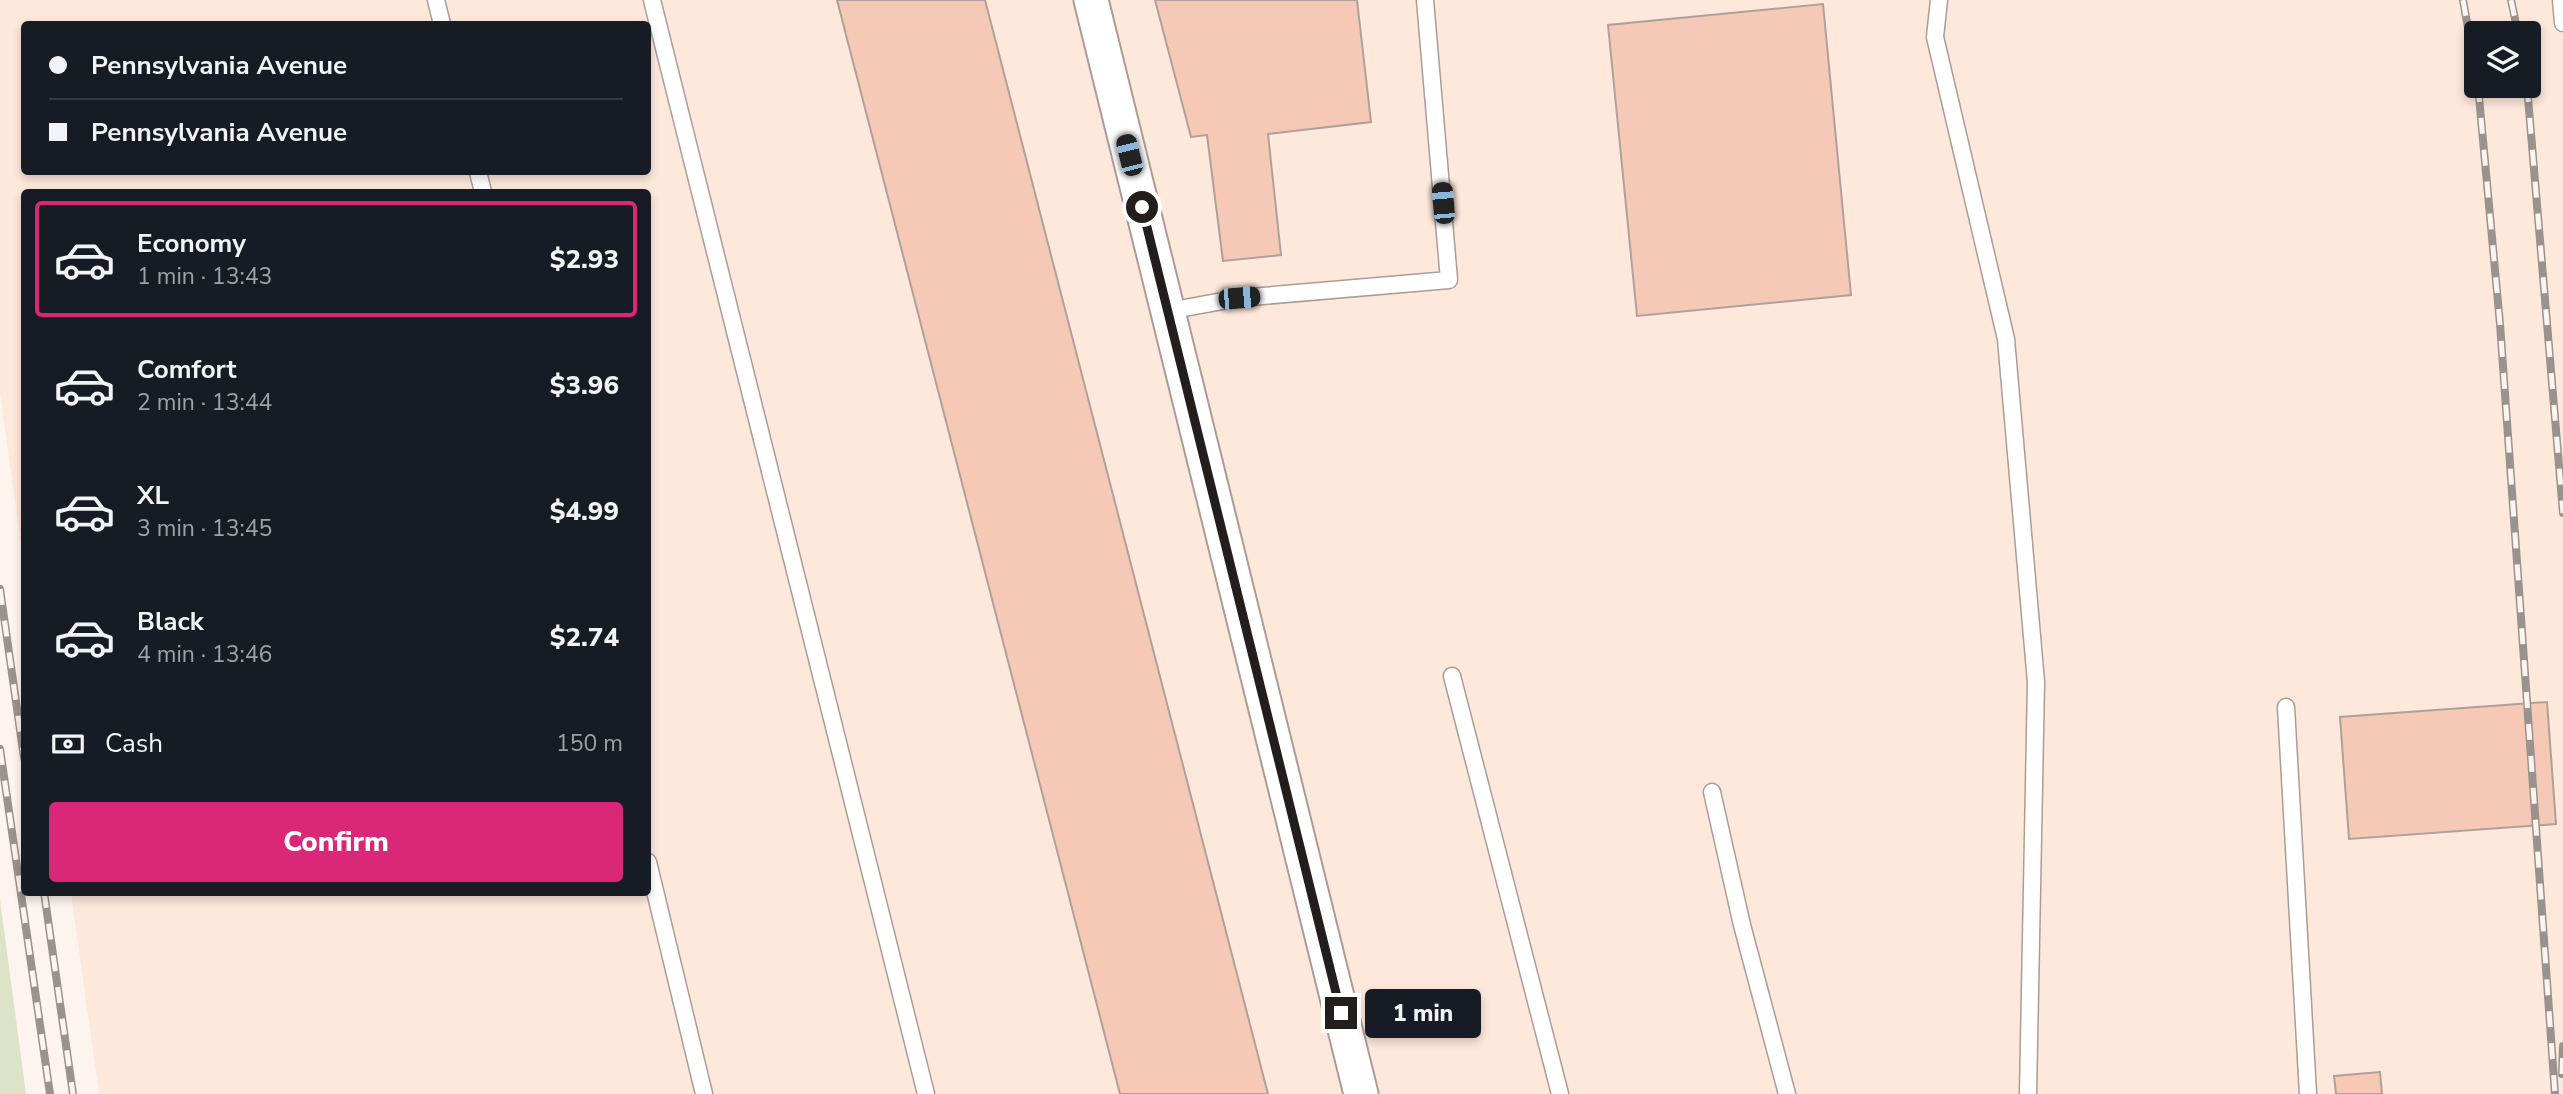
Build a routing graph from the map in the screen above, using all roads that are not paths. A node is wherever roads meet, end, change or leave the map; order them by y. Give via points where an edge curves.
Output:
1 (436, 0) edge
2 (652, 0) edge
3 (1091, 0) edge
4 (1425, 0) edge
5 (1939, 0) edge
6 (2561, 0) edge
7 (441, 21) edge
8 (2563, 23) edge
9 (1168, 311) junction
10 (1452, 676) dead end
11 (2286, 707) dead end
12 (1712, 793) dead end
13 (651, 874) edge
14 (704, 1094) edge
15 (926, 1094) edge
16 (1361, 1094) edge
17 (1560, 1094) edge
18 (1787, 1094) edge
19 (2028, 1094) edge
20 (2308, 1094) edge

1 - 7 lane
2 - 15 lane
3 - 9 street
4 - 9 lane via 1449,280 1239,298
5 - 19 lane via 1935,37 2006,340 2036,682
6 - 8 lane
9 - 16 street
10 - 17 lane
11 - 20 lane
12 - 18 lane
13 - 14 lane

